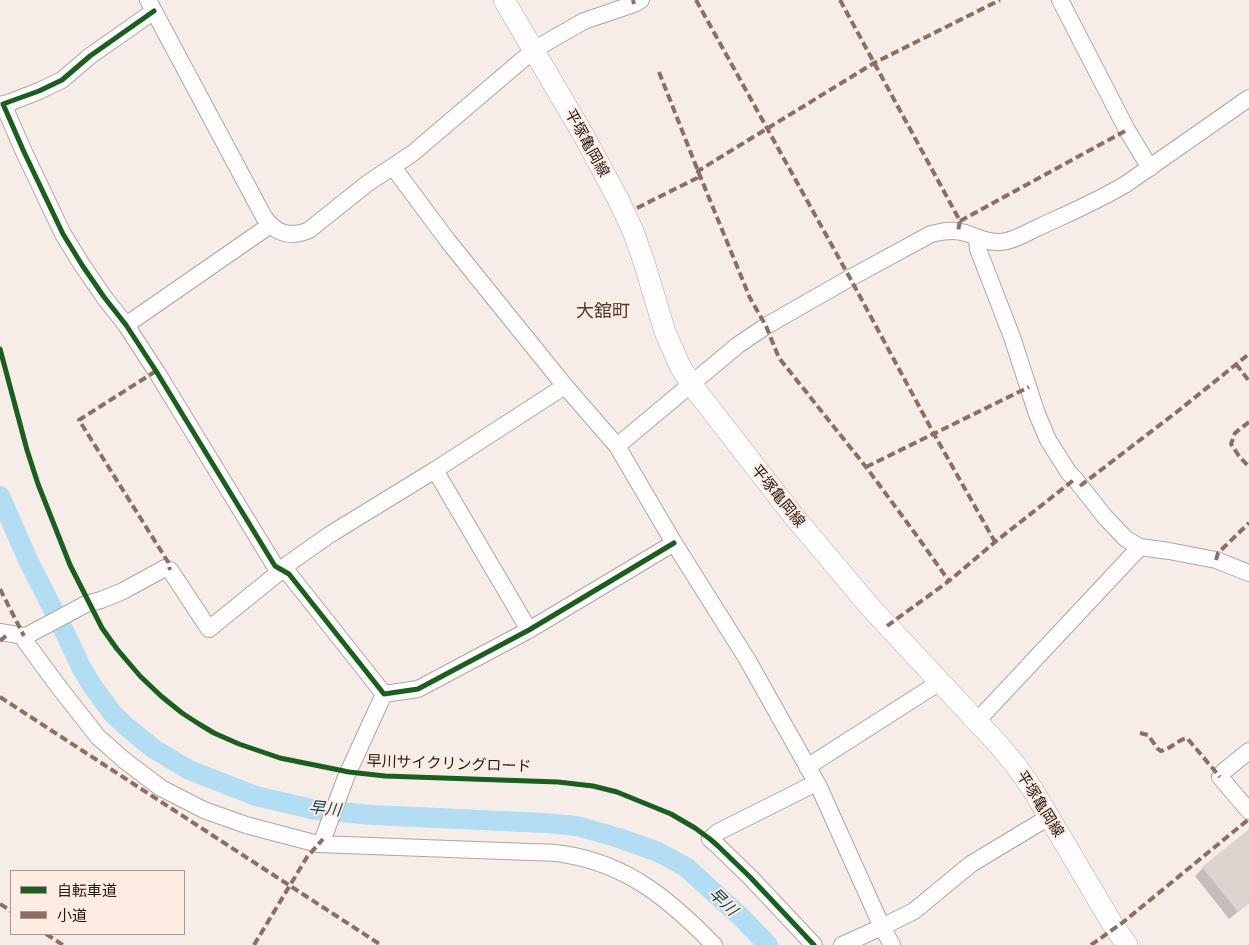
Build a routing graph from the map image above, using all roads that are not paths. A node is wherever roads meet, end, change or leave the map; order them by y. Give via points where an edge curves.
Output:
1 (504, 0) edge
2 (641, 0) edge
3 (1060, 0) edge
4 (151, 6) edge
5 (533, 50) junction
6 (1249, 98) edge
7 (2, 105) edge
8 (393, 167) junction
9 (1150, 168) junction
10 (269, 225) junction
11 (977, 238) junction
12 (126, 326) junction
13 (691, 384) junction
14 (565, 386) junction
15 (617, 446) junction
16 (435, 470) junction
17 (674, 543) junction
18 (1140, 547) junction
19 (282, 569) junction
20 (1249, 573) edge
21 (529, 630) junction
22 (0, 632) edge
23 (26, 636) junction
24 (940, 682) junction
25 (384, 694) junction
26 (977, 721) junction
27 (1249, 751) edge
28 (807, 767) junction
29 (816, 782) junction
30 (1249, 811) edge
31 (1049, 817) junction
32 (323, 839) dead end
33 (876, 930) junction
34 (714, 945) edge
35 (814, 945) edge
36 (842, 945) edge
37 (892, 945) edge
38 (1127, 945) edge

1 - 5 main road, 平塚亀岡線
2 - 5 street via 584,21
3 - 9 street
4 - 7 street via 62,80
4 - 10 street
5 - 8 street
5 - 13 main road, 平塚亀岡線 via 618,199 644,262 665,332
6 - 9 street
7 - 12 street via 63,234
8 - 10 street via 301,234 284,233
8 - 14 street
9 - 11 street via 1107,196 1017,238 1003,242
10 - 12 street
11 - 13 street via 958,231 931,234 766,326
11 - 18 street via 978,249 1048,440 1069,474 1105,517 1126,539
12 - 19 street via 275,566
13 - 15 street
13 - 24 main road, 平塚亀岡線 via 792,514 871,608
14 - 15 street
14 - 16 street
15 - 17 street
16 - 19 street via 329,535
16 - 21 street
17 - 21 street
17 - 28 street via 747,659
18 - 20 street via 1216,560
18 - 26 street
19 - 23 street via 209,629 170,570 165,568
19 - 25 street
21 - 25 street via 418,689
22 - 23 street
23 - 34 street via 25,641 98,737 161,788 204,810 318,844 529,852 586,859 624,873 659,894
24 - 26 main road, 平塚亀岡線
24 - 28 street
25 - 32 street via 346,777
26 - 31 main road, 平塚亀岡線 via 1017,767
27 - 30 street via 1220,776
28 - 29 street
29 - 33 street
29 - 35 street via 710,839
31 - 33 street via 971,864 914,911
31 - 38 main road, 平塚亀岡線
33 - 36 street
33 - 37 street

